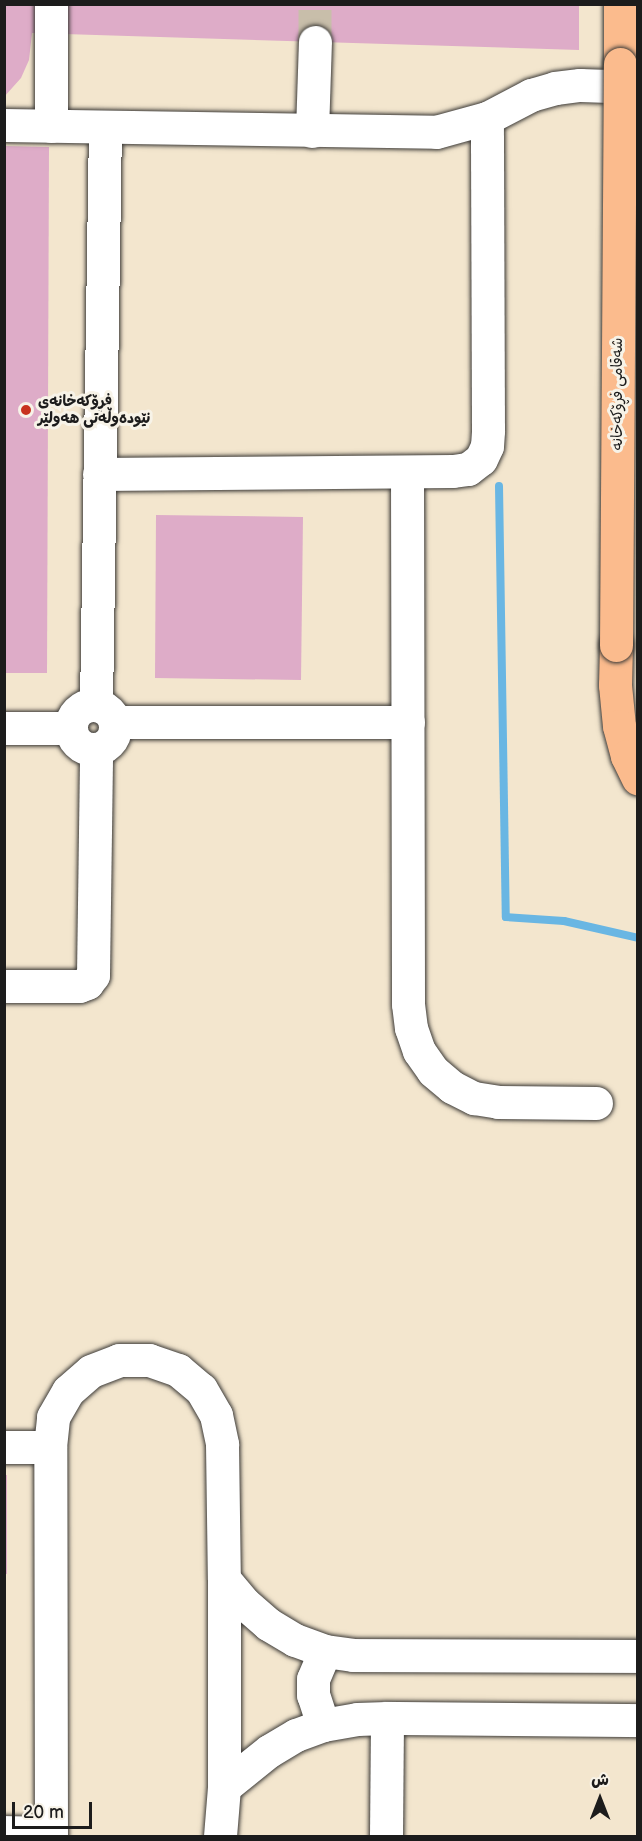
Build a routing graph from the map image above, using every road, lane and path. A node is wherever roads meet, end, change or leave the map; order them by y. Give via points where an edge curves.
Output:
1 (51, 4) edge
2 (620, 4) edge
3 (315, 42) tunnel mouth
4 (638, 87) edge
5 (487, 118) junction
6 (4, 125) edge
7 (51, 126) junction
8 (105, 127) junction
9 (312, 131) junction
10 (407, 472) junction
11 (99, 474) junction
12 (105, 714) junction
13 (408, 722) junction
14 (4, 728) edge
15 (71, 728) junction
16 (96, 748) junction
17 (638, 779) edge
18 (4, 986) edge
19 (596, 1103) dead end
20 (4, 1446) edge
21 (50, 1447) junction
22 (224, 1579) junction
23 (325, 1651) junction
24 (638, 1656) edge
25 (387, 1718) junction
26 (638, 1720) edge
27 (323, 1725) junction
28 (224, 1786) junction
29 (4, 1832) edge
30 (50, 1835) edge
31 (220, 1836) edge
32 (386, 1836) edge

1 - 7 street
2 - 17 main road, شەقامی فڕۆکەخانە, bridge via 615,685 619,726
3 - 9 street
4 - 5 street via 555,88 531,95
5 - 9 street via 436,132
5 - 10 street via 487,446 468,469
6 - 7 street
7 - 8 street
8 - 9 street
8 - 11 street
10 - 11 street
10 - 13 street
11 - 12 street
12 - 13 street
12 - 15 street via 86,706 78,711
12 - 16 street via 111,740
13 - 19 street via 408,1004 419,1051 433,1071 474,1098 498,1102
14 - 15 street
15 - 16 street via 80,744
16 - 18 street via 93,975 79,986
20 - 21 street
21 - 22 street via 53,1417 68,1391 91,1371 119,1360 149,1360 178,1370 201,1389 216,1415 222,1444
21 - 30 street
22 - 23 street via 268,1624
22 - 28 street
23 - 24 street via 353,1655
23 - 27 street via 317,1664 313,1695
25 - 26 street
25 - 27 street
25 - 32 street
27 - 28 street via 269,1751
28 - 31 street
29 - 30 street

